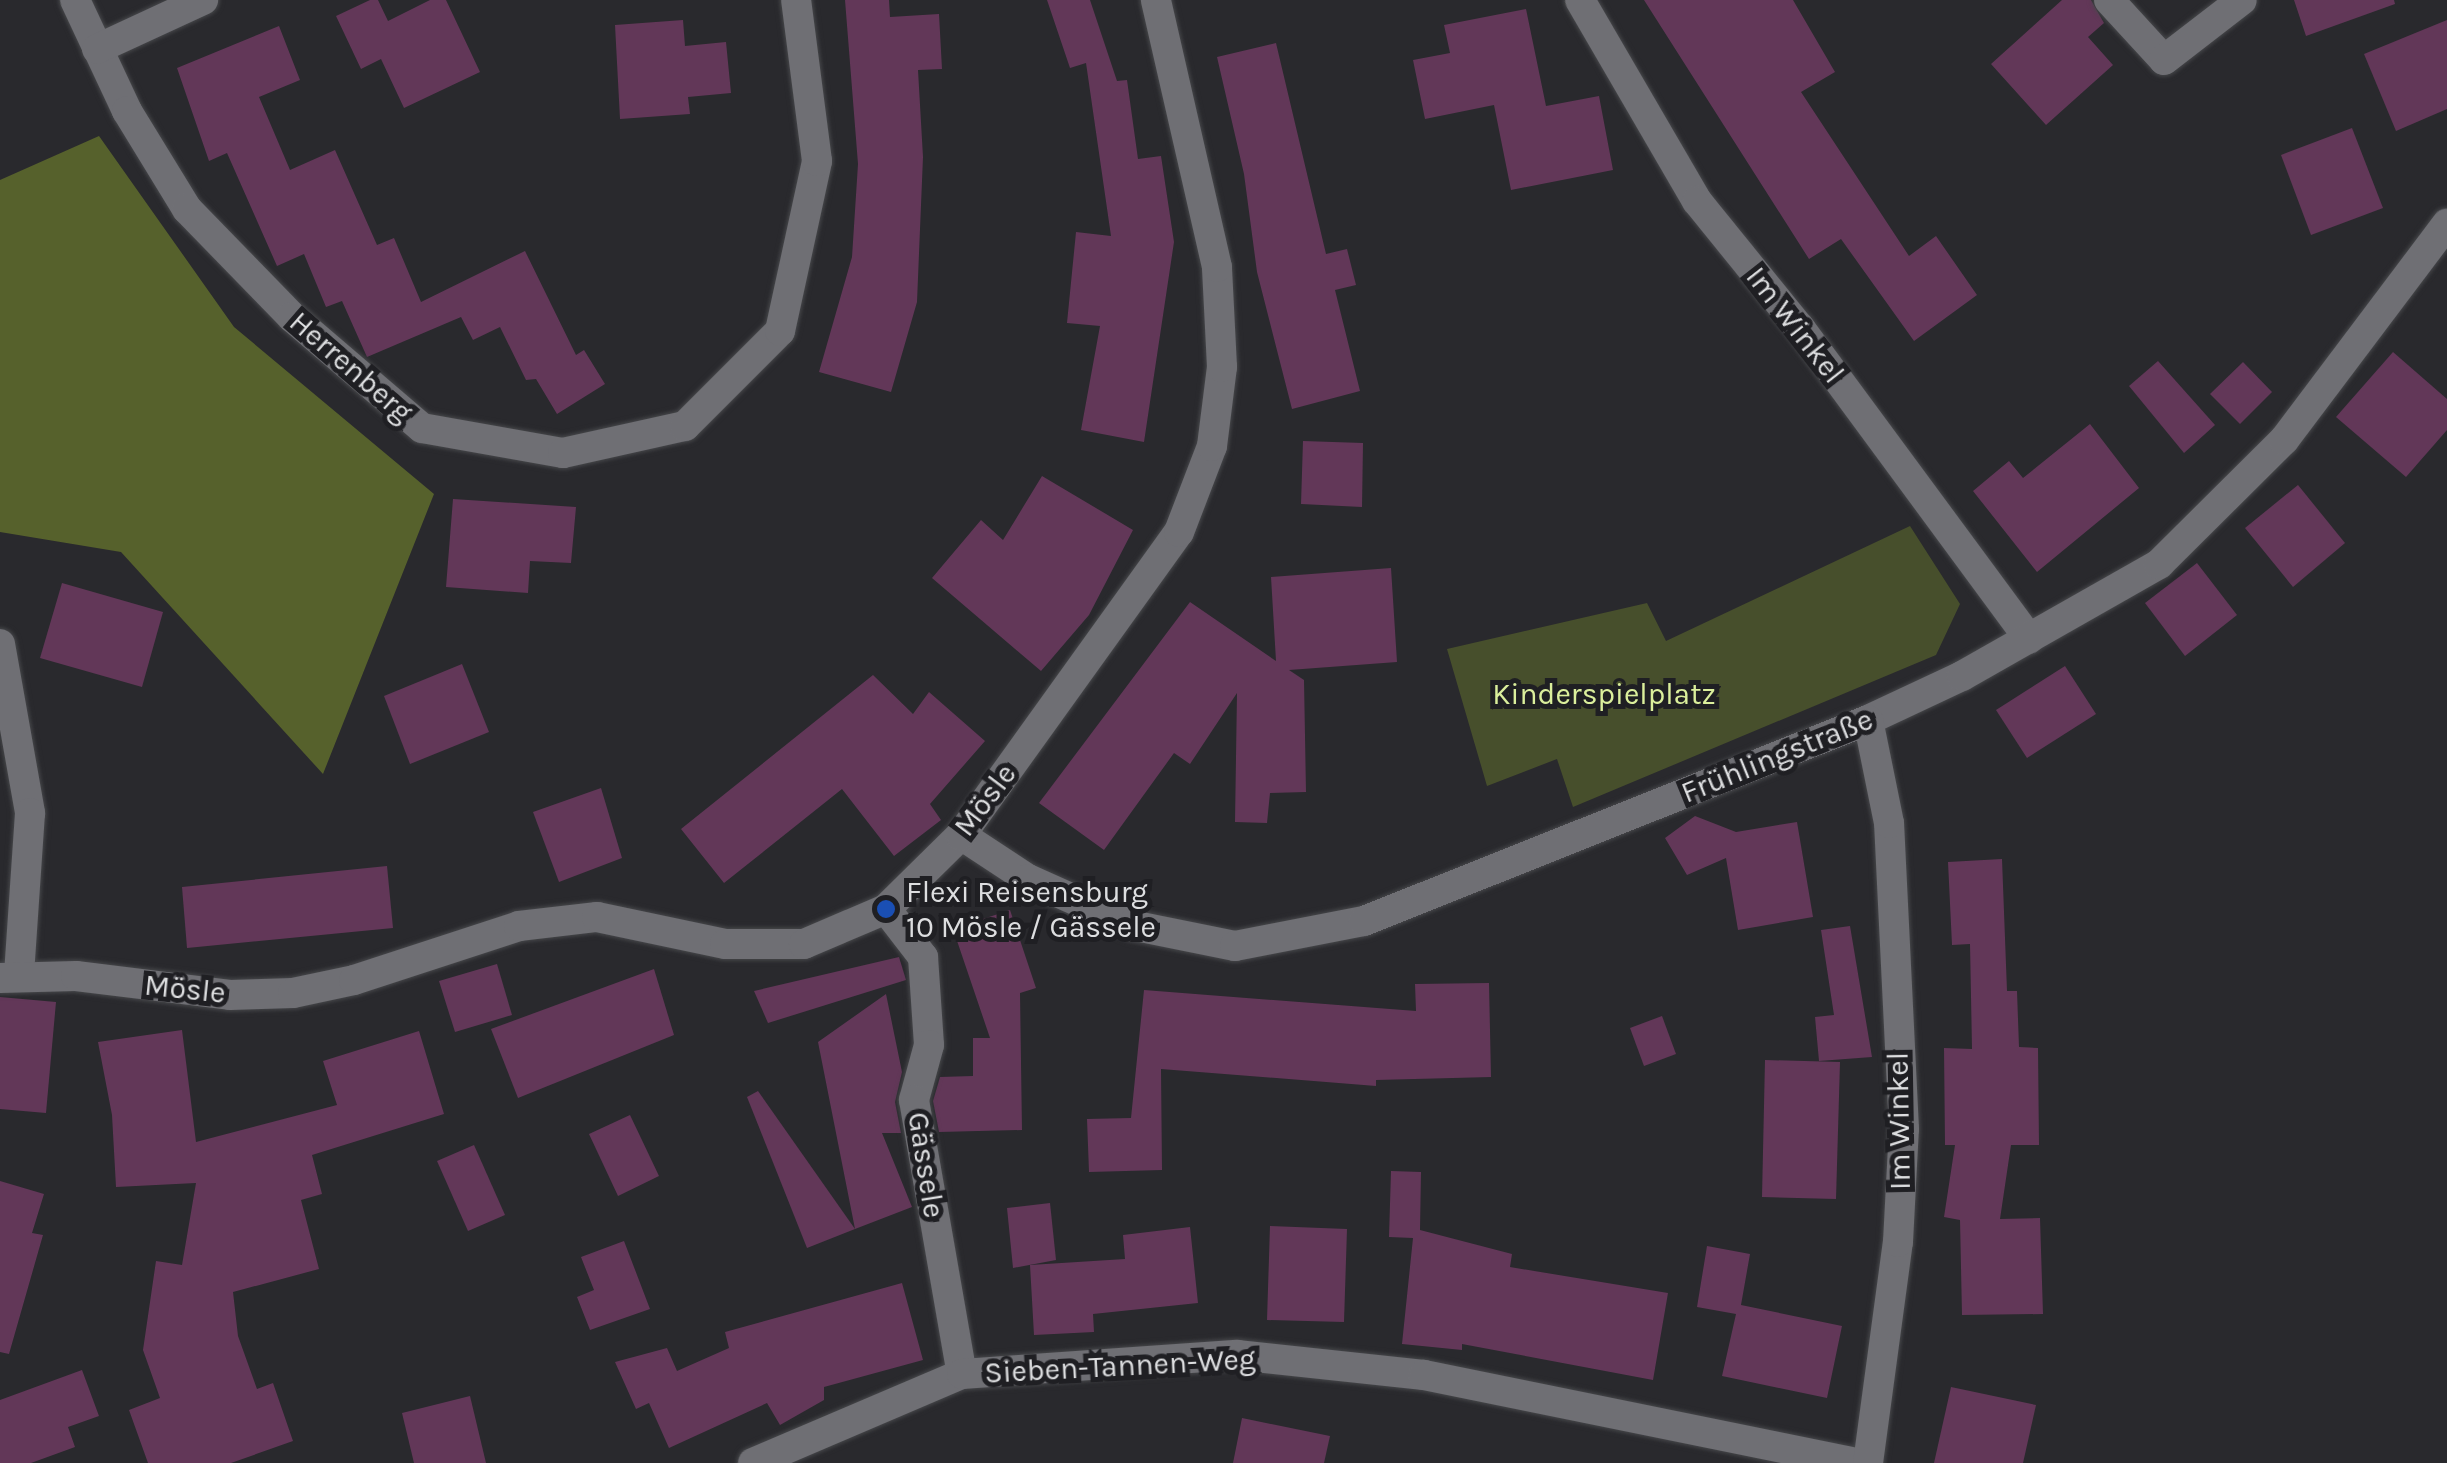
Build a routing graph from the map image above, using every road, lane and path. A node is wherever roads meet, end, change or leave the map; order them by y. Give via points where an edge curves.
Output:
1 (75, 0) edge
2 (202, 0) edge
3 (796, 0) edge
4 (1156, 0) edge
5 (1580, 0) edge
6 (2109, 0) edge
7 (2242, 0) edge
8 (97, 49) junction
9 (2447, 224) edge
10 (2029, 639) junction
11 (0, 644) edge
12 (1868, 720) junction
13 (961, 835) junction
14 (886, 909) junction
15 (9, 976) edge
16 (962, 1374) junction
17 (753, 1463) edge
18 (1854, 1463) edge
19 (1868, 1463) edge

1 - 8 street, Herrenberg
2 - 8 street
3 - 8 street, Herrenberg via 817,161 780,331 685,426 563,453 422,428 292,317 187,209
4 - 13 street, Mösle via 1216,267 1222,367 1212,446 1178,532
5 - 10 street, Im Winkel via 1697,202 1800,328
6 - 7 street via 2164,60
9 - 10 street, Frühlingstraße via 2284,440 2173,550
10 - 12 street, Frühlingstraße
11 - 15 street via 30,813
12 - 13 street, Frühlingstraße via 1364,921 1235,946 1131,924 1028,879
12 - 19 street, Im Winkel via 1889,823 1904,1129 1898,1242
13 - 14 street, Mösle
14 - 15 street, Mösle via 804,944 725,944 597,917 520,926 293,993 230,996
14 - 16 street, Gässele via 923,957 929,1045 914,1100
16 - 17 street, Sieben-Tannen-Weg
16 - 18 street, Sieben-Tannen-Weg via 1237,1355 1424,1375

